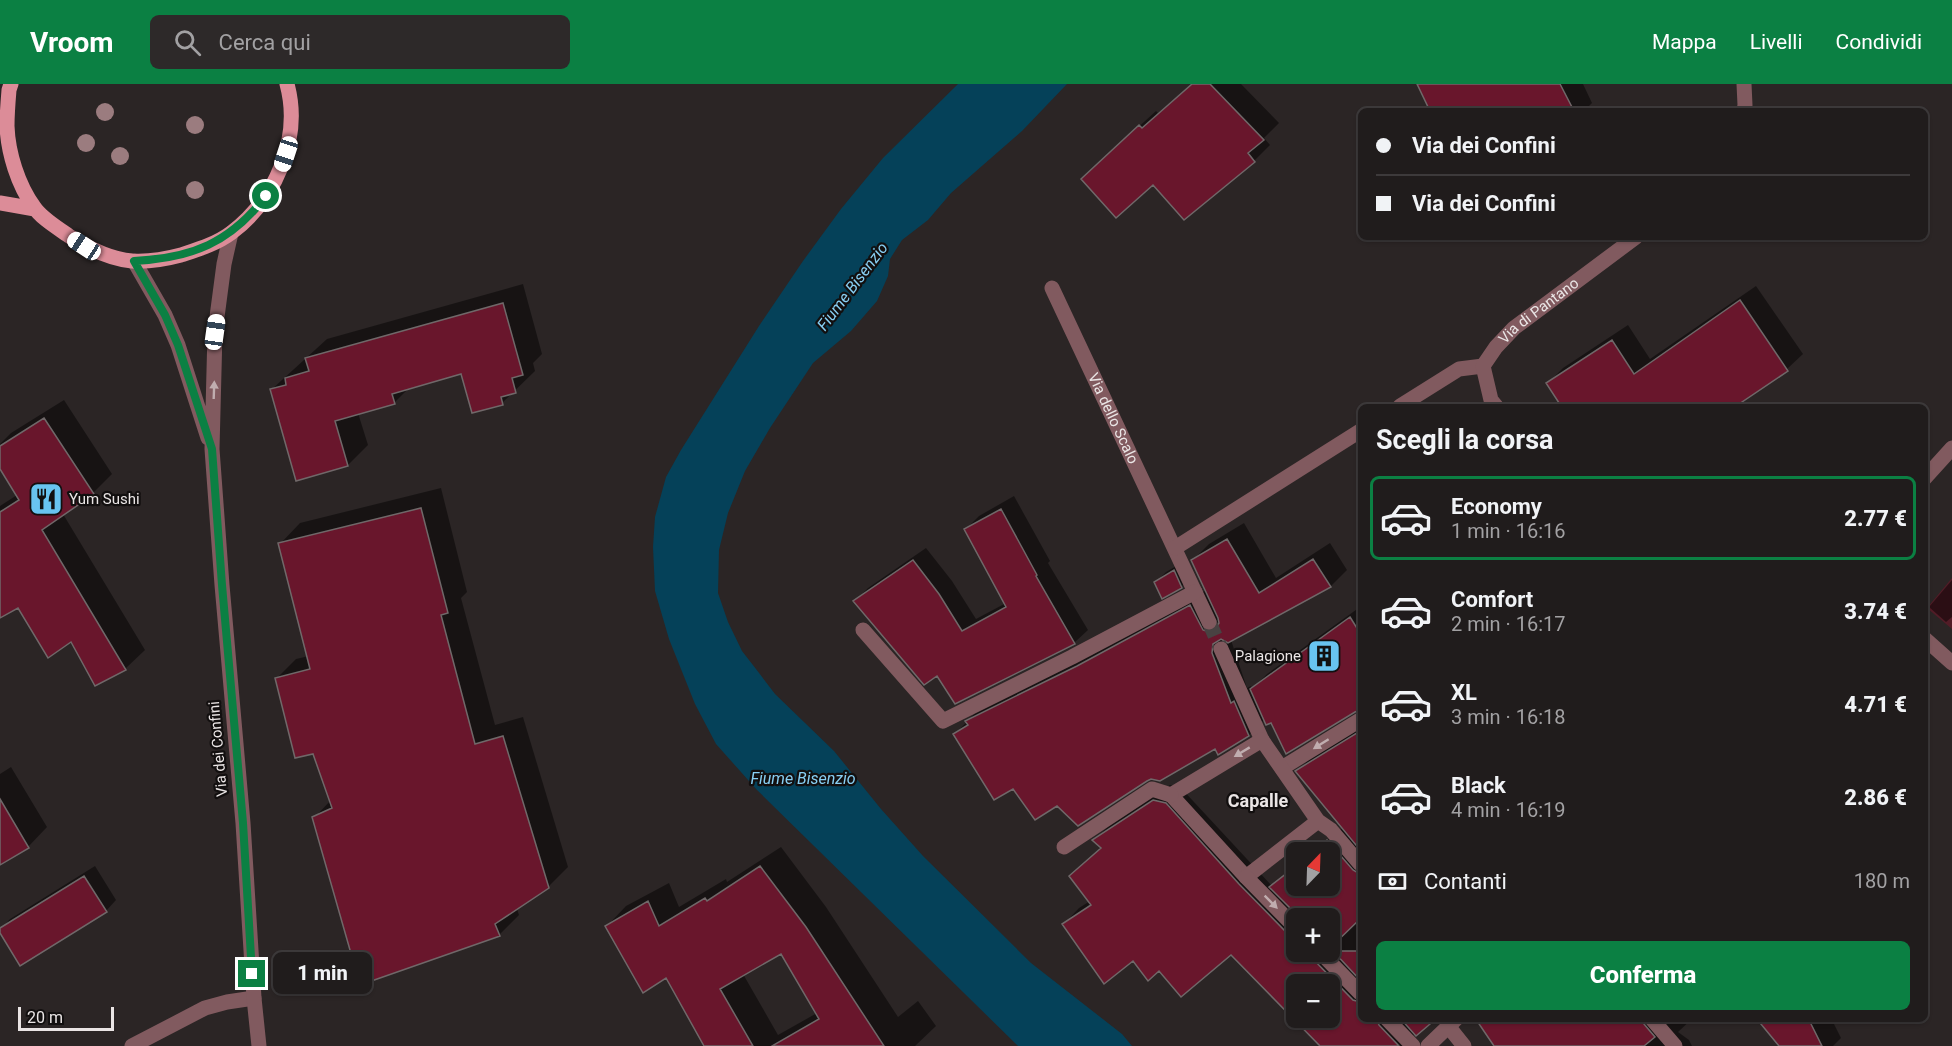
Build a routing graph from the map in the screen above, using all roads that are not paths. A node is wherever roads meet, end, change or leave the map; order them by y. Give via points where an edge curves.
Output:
1 (287, 84) edge
2 (1744, 84) edge
3 (7, 91) edge
4 (1744, 108) edge
5 (0, 203) edge
6 (35, 209) junction
7 (231, 233) junction
8 (1632, 240) edge
9 (134, 261) junction
10 (1052, 288) dead end
11 (1483, 366) junction
12 (1403, 404) edge
13 (1494, 404) edge
14 (1358, 432) edge
15 (1952, 448) edge
16 (212, 449) junction
17 (1928, 475) edge
18 (1175, 548) junction
19 (1195, 592) junction
20 (1209, 622) tunnel mouth
21 (863, 630) dead end
22 (1928, 642) edge
23 (1221, 649) tunnel mouth
24 (1952, 663) edge
25 (1358, 721) edge
26 (1262, 740) junction
27 (1282, 768) junction
28 (1171, 795) junction
29 (1318, 821) junction
30 (1064, 847) dead end
31 (1358, 862) edge
32 (1246, 877) junction
33 (1286, 918) edge
34 (1330, 962) edge
35 (1358, 991) edge
36 (254, 998) junction
37 (1390, 1022) edge
38 (1453, 1022) edge
39 (1654, 1022) edge
40 (132, 1046) edge
41 (259, 1046) edge
42 (1413, 1046) edge
43 (1428, 1046) edge
44 (1464, 1046) edge
45 (1675, 1046) edge

1 - 7 main road via 291,120 281,168 258,206
2 - 4 street
3 - 6 main road via 11,154
5 - 6 main road
6 - 9 main road via 84,246
7 - 9 main road via 191,252
16 -> 7 street, Via dei Confini via 215,332
8 - 11 street, Via di Pantano via 1514,328
9 - 16 street, Via dei Confini via 178,345
10 - 18 street, Via dello Scalo
11 - 12 street via 1459,369
11 - 13 street
14 - 18 street
15 - 17 street
16 - 36 street, Via dei Confini
18 - 19 street, Via dello Scalo
19 - 20 street, Via dello Scalo
19 - 21 street via 943,721
22 - 24 street
23 - 26 street
25 -> 27 street
26 - 27 street
26 -> 28 street
27 - 29 street
28 - 30 street via 1152,789
28 - 32 street
29 - 31 street
29 - 32 street
32 -> 33 street
34 - 35 street
36 - 40 street via 205,1008
36 - 41 street, Via dei Confini
37 - 42 street
38 - 43 street
38 - 44 street
39 - 45 street

